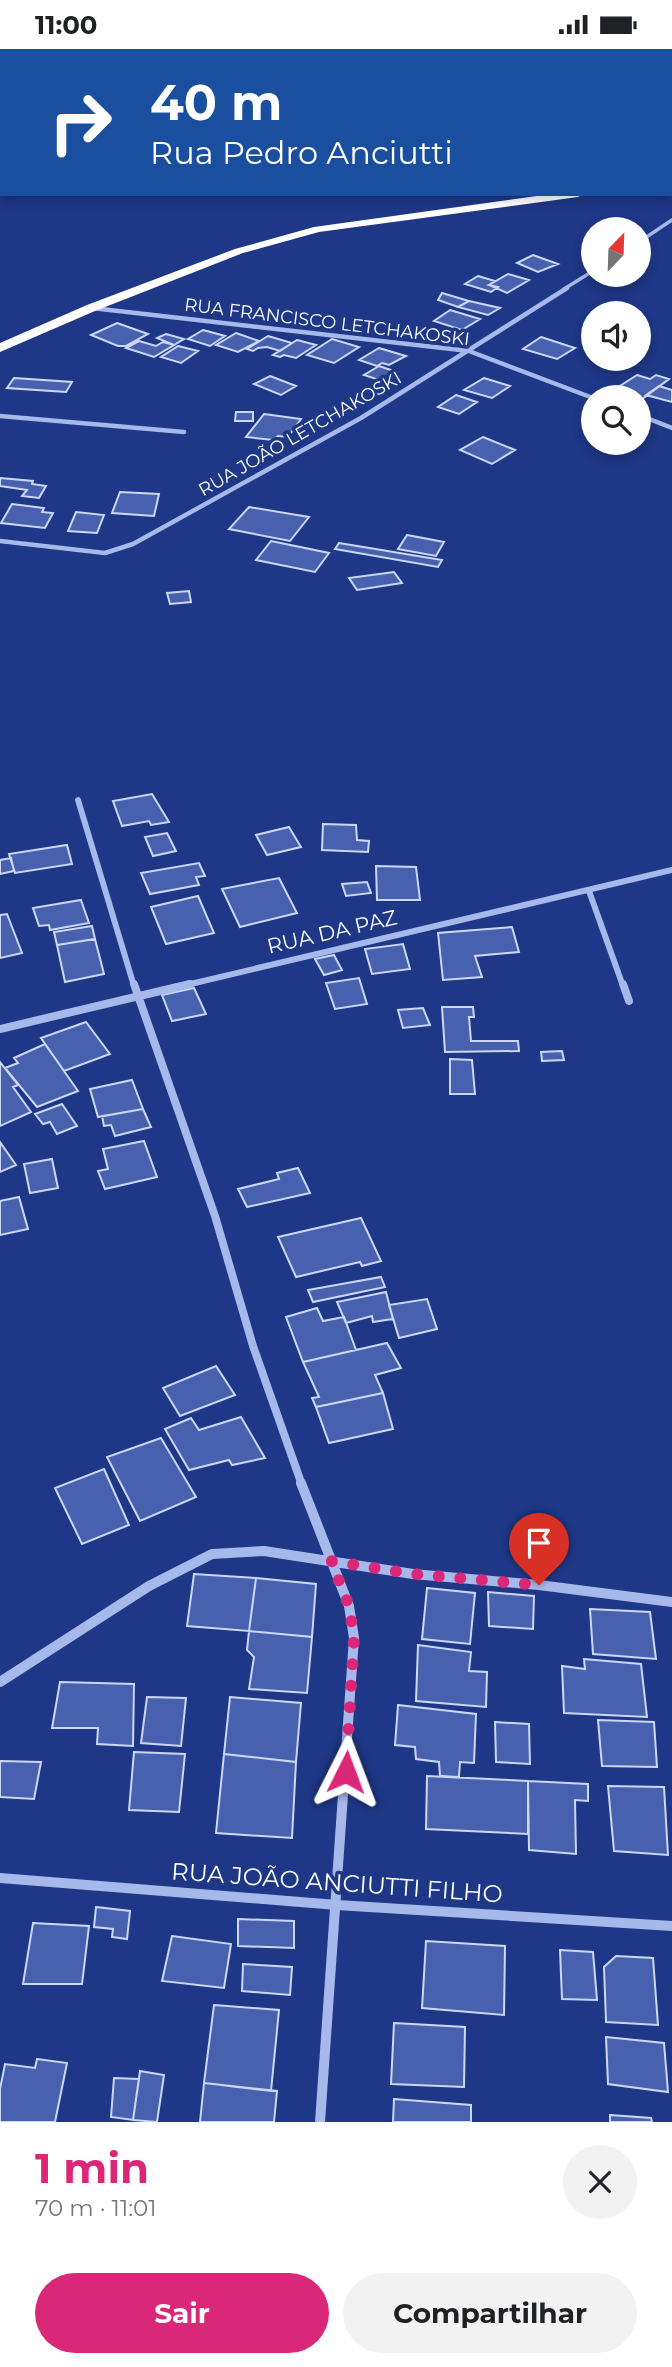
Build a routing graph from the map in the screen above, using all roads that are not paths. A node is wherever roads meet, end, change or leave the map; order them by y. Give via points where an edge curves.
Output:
1 (563, 196) edge
2 (672, 220) edge
3 (651, 234) edge
4 (581, 279) edge
5 (91, 307) junction
6 (0, 348) edge
7 (468, 351) junction
8 (581, 393) edge
9 (0, 416) edge
10 (651, 420) edge
11 (672, 428) edge
12 (184, 432) dead end
13 (0, 541) edge
14 (78, 800) dead end
15 (672, 870) edge
16 (589, 891) junction
17 (137, 995) junction
18 (629, 1001) dead end
19 (0, 1029) edge
20 (331, 1561) junction
21 (672, 1602) edge
22 (0, 1682) edge
23 (0, 1878) edge
24 (337, 1905) junction
25 (672, 1926) edge
26 (320, 2122) edge

1 - 5 highway via 318,229 239,251
2 - 3 street
4 - 7 street, RUA JOÃO LETCHAKOSKI
5 - 6 highway
5 - 7 street, RUA FRANCISCO LETCHAKOSKI
7 - 8 street, RUA FRANCISCO LETCHAKOSKI
7 - 13 street, RUA JOÃO LETCHAKOSKI via 361,418 133,544 105,553
9 - 12 street
10 - 11 street
14 - 17 street
15 - 16 street, RUA DA PAZ
16 - 17 street, RUA DA PAZ
16 - 18 street
17 - 19 street, RUA DA PAZ
17 - 20 street via 215,1216 253,1346
20 - 21 street
20 - 22 street via 264,1551 212,1554 149,1586
20 - 24 street via 349,1606 354,1638
23 - 24 street, RUA JOÃO ANCIUTTI FILHO
24 - 25 street, RUA JOÃO ANCIUTTI FILHO
24 - 26 street

